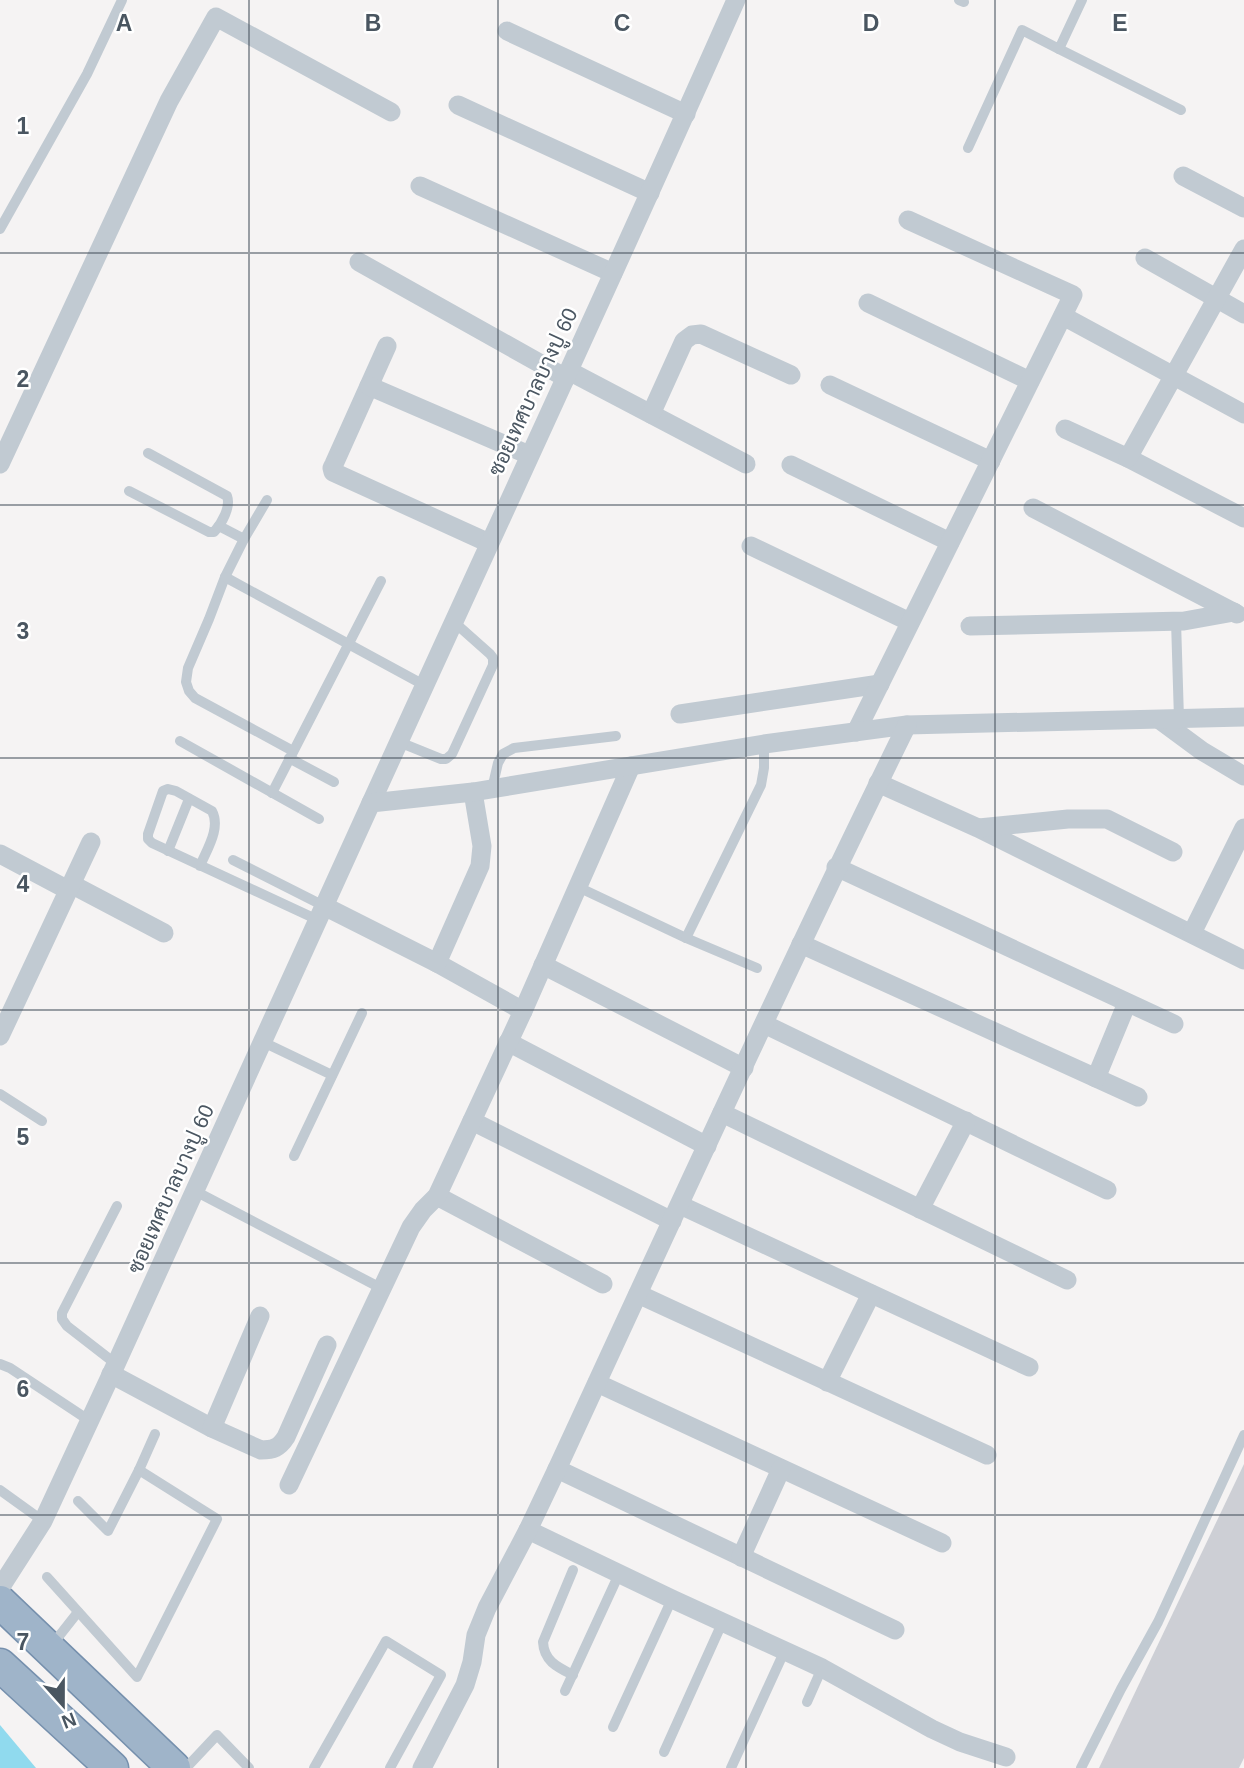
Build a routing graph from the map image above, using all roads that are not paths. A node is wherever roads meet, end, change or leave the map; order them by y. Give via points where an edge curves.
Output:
1 (122, 0) edge
2 (736, 0) edge
3 (1082, 0) edge
4 (507, 31) dead end
5 (1059, 49) junction
6 (458, 105) dead end
7 (1181, 110) dead end
8 (391, 112) dead end
9 (686, 114) junction
10 (968, 149) dead end
11 (1183, 176) dead end
12 (420, 186) dead end
13 (650, 193) junction
14 (1244, 208) edge
15 (908, 220) dead end
16 (0, 229) edge
17 (1244, 249) edge
18 (1145, 258) dead end
19 (359, 261) dead end
20 (613, 273) junction
21 (1216, 299) junction
22 (868, 303) dead end
23 (1244, 314) edge
24 (1063, 316) junction
25 (387, 346) dead end
26 (568, 374) junction
27 (791, 375) dead end
28 (1174, 376) junction
29 (1030, 381) junction
30 (830, 385) dead end
31 (369, 386) junction
32 (651, 414) junction
33 (1244, 414) edge
34 (1065, 429) dead end
35 (148, 453) dead end
36 (529, 455) junction
37 (1128, 458) junction
38 (990, 461) junction
39 (0, 464) edge
40 (746, 464) dead end
41 (791, 465) dead end
42 (129, 491) dead end
43 (267, 500) dead end
44 (1033, 509) dead end
45 (1244, 519) edge
46 (219, 526) junction
47 (244, 539) junction
48 (950, 542) junction
49 (489, 543) junction
50 (751, 546) dead end
51 (225, 576) junction
52 (381, 581) dead end
53 (1239, 615) edge
54 (454, 621) junction
55 (1176, 621) junction
56 (910, 622) junction
57 (970, 626) dead end
58 (349, 645) junction
59 (880, 684) junction
60 (424, 685) junction
61 (680, 714) dead end
62 (1244, 718) edge
63 (1169, 719) junction
64 (907, 725) junction
65 (856, 732) junction
66 (616, 736) dead end
67 (180, 741) dead end
68 (399, 742) junction
69 (764, 744) junction
70 (291, 755) junction
71 (631, 766) junction
72 (1244, 776) edge
73 (334, 782) dead end
74 (878, 783) junction
75 (482, 790) junction
76 (272, 793) junction
77 (189, 799) junction
78 (371, 803) junction
79 (319, 819) dead end
80 (978, 828) junction
81 (1244, 828) edge
82 (91, 842) dead end
83 (168, 851) junction
84 (1173, 852) dead end
85 (0, 854) edge
86 (233, 860) dead end
87 (200, 866) junction
88 (836, 867) junction
89 (70, 887) junction
90 (578, 887) junction
91 (321, 913) junction
92 (164, 933) dead end
93 (1192, 933) junction
94 (686, 938) junction
95 (801, 944) junction
96 (1244, 960) edge
97 (436, 963) junction
98 (543, 965) junction
99 (757, 968) dead end
100 (1127, 1003) junction
101 (523, 1011) junction
102 (362, 1013) dead end
103 (764, 1024) junction
104 (1174, 1024) dead end
105 (0, 1036) edge
106 (262, 1042) junction
107 (508, 1042) junction
108 (744, 1068) junction
109 (332, 1075) junction
110 (1096, 1078) junction
111 (0, 1094) edge
112 (1138, 1097) dead end
113 (722, 1113) junction
114 (41, 1121) dead end
115 (472, 1121) junction
116 (966, 1121) junction
117 (707, 1146) junction
118 (294, 1156) dead end
119 (1107, 1189) dead end
120 (195, 1191) junction
121 (437, 1196) junction
122 (117, 1206) dead end
123 (920, 1209) junction
124 (676, 1213) junction
125 (1067, 1280) dead end
126 (603, 1284) dead end
127 (374, 1286) dead end
128 (638, 1294) junction
129 (871, 1294) junction
130 (260, 1315) dead end
131 (327, 1345) dead end
132 (0, 1364) edge
133 (1029, 1367) dead end
134 (114, 1369) junction
135 (827, 1382) junction
136 (597, 1383) junction
137 (90, 1421) junction
138 (212, 1428) junction
139 (155, 1434) dead end
140 (1244, 1435) edge
141 (988, 1455) dead end
142 (557, 1469) junction
143 (781, 1469) junction
144 (139, 1470) junction
145 (289, 1485) dead end
146 (0, 1490) edge
147 (78, 1500) dead end
148 (43, 1521) junction
149 (528, 1530) junction
150 (942, 1543) dead end
151 (741, 1557) junction
152 (573, 1570) dead end
153 (619, 1574) junction
154 (47, 1577) dead end
155 (0, 1588) edge
156 (673, 1599) junction
157 (0, 1602) edge
158 (78, 1612) junction
159 (723, 1621) junction
160 (895, 1630) dead end
161 (49, 1649) junction
162 (785, 1650) junction
163 (0, 1665) edge
164 (822, 1668) junction
165 (573, 1675) junction
166 (565, 1690) dead end
167 (807, 1702) dead end
168 (613, 1727) dead end
169 (664, 1752) dead end
170 (1006, 1757) dead end
171 (112, 1768) edge
172 (174, 1768) edge
173 (186, 1768) edge
174 (249, 1768) edge
175 (314, 1768) edge
176 (390, 1768) edge
177 (422, 1768) edge
178 (731, 1768) edge
179 (1081, 1768) edge

1 - 16 lane via 88,74
2 - 9 street, ซอยเทศบาลบางปู 60
3 - 5 lane
4 - 9 street
5 - 7 lane
5 - 10 lane via 1022,30
6 - 13 street
8 - 39 street via 216,17 169,101
9 - 13 street, ซอยเทศบาลบางปู 60
11 - 14 street
12 - 20 street
13 - 20 street, ซอยเทศบาลบางปู 60
15 - 24 street via 1073,295
17 - 21 street
18 - 21 street
19 - 26 street
20 - 26 street, ซอยเทศบาลบางปู 60
21 - 23 street
21 - 28 street
22 - 29 street
24 - 28 street
24 - 29 street
25 - 31 street
26 - 32 street
26 - 36 street, ซอยเทศบาลบางปู 60
27 - 32 street via 701,334 692,335 684,341
28 - 33 street
28 - 37 street
29 - 38 street
30 - 38 street
31 - 36 street
31 - 49 street via 333,472
32 - 40 street
34 - 37 street
35 - 46 lane via 227,496 229,505
36 - 49 street, ซอยเทศบาลบางปู 60
37 - 45 street
38 - 48 street
41 - 48 street
42 - 46 lane via 209,532
43 - 47 lane
44 - 53 street
46 - 47 lane
47 - 51 lane
48 - 56 street
49 - 54 street, ซอยเทศบาลบางปู 60
50 - 56 street
51 - 58 lane
51 - 70 lane via 188,668 189,691
52 - 58 lane
53 - 55 street
54 - 60 street, ซอยเทศบาลบางปู 60
54 - 68 lane via 490,654 493,665 446,759
55 - 57 street
55 - 63 lane
56 - 59 street
58 - 60 lane
58 - 70 lane
59 - 61 street
59 - 65 street
60 - 68 street, ซอยเทศบาลบางปู 60
62 - 63 street
63 - 64 street
63 - 72 street via 1202,751
64 - 65 street
64 - 74 street
65 - 69 street
66 - 75 lane via 514,748 503,754
67 - 76 lane
68 - 78 street, ซอยเทศบาลบางปู 60
69 - 71 street
69 - 94 lane via 761,785
70 - 73 lane
70 - 76 lane
71 - 75 street
71 - 90 street
74 - 80 street
74 - 88 street
75 - 78 street
75 - 97 street via 480,866
76 - 79 lane
77 - 83 lane
77 - 83 lane via 168,789 160,796 148,839
77 - 87 lane via 212,811 216,819
78 - 91 street, ซอยเทศบาลบางปู 60
80 - 84 street via 1107,819
80 - 93 street
81 - 93 street
82 - 89 street
83 - 87 lane
85 - 89 street
86 - 91 lane
87 - 91 lane
88 - 95 street
88 - 100 street
89 - 92 street
89 - 105 street
90 - 94 lane
90 - 98 street
91 - 97 street
91 - 106 street, ซอยเทศบาลบางปู 60
93 - 96 street
94 - 99 lane
95 - 103 street
95 - 110 street
97 - 101 street
98 - 101 street
98 - 108 street
100 - 104 street
100 - 110 street
101 - 107 street
102 - 109 lane
103 - 108 street
103 - 116 street
106 - 109 lane
106 - 120 street, ซอยเทศบาลบางปู 60
107 - 115 street
107 - 117 street
108 - 113 street
109 - 118 lane
110 - 112 street
111 - 114 lane
113 - 117 street
113 - 123 street
115 - 121 street
115 - 124 street
116 - 119 street
116 - 123 street
117 - 124 street
120 - 127 lane
120 - 134 street, ซอยเทศบาลบางปู 60
121 - 126 street
121 - 145 street via 411,1227
122 - 134 lane via 62,1314 67,1326
123 - 125 street
124 - 128 street
124 - 129 street
128 - 135 street
128 - 136 street
129 - 133 street
129 - 135 street
130 - 138 street
131 - 138 street via 281,1445 261,1450
132 - 137 lane
134 - 137 street, ซอยเทศบาลบางปู 60
134 - 138 street
135 - 141 street
136 - 142 street
136 - 143 street
137 - 148 street, ซอยเทศบาลบางปู 60
139 - 144 lane
140 - 179 lane via 1158,1622
142 - 149 street
142 - 151 street
143 - 150 street
143 - 151 street
144 - 147 lane via 108,1531
144 - 158 lane via 217,1519 137,1677
146 - 148 lane
148 - 155 street, ซอยเทศบาลบางปู 60
149 - 153 street
149 - 177 street via 487,1608 465,1685
151 - 160 street
152 - 165 lane via 543,1651 549,1661
153 - 156 street
153 - 165 lane
154 - 158 lane
156 - 159 street
156 - 168 lane
157 - 161 highway
158 - 161 lane
159 - 162 street
159 - 169 lane
161 - 172 highway
162 - 164 street
162 - 178 lane
163 - 171 highway
164 - 167 lane
164 - 170 street via 932,1729
165 - 166 lane
173 - 174 lane via 217,1735
175 - 176 lane via 386,1641 441,1675

